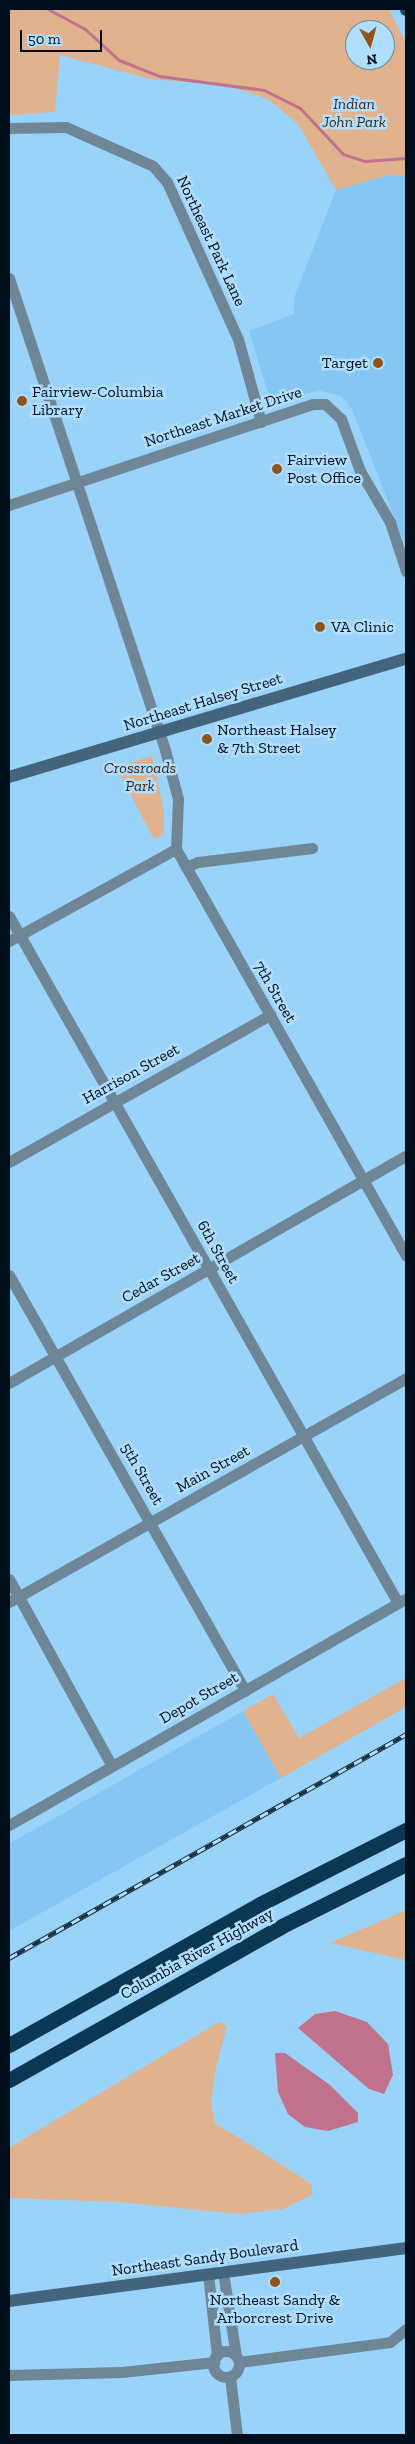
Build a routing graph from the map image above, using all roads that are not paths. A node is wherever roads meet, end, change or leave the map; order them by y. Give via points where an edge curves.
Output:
1 (9, 128) edge
2 (9, 278) edge
3 (262, 422) junction
4 (77, 483) junction
5 (9, 505) edge
6 (406, 571) edge
7 (406, 659) edge
8 (159, 732) junction
9 (9, 777) edge
10 (312, 848) dead end
11 (176, 849) junction
12 (186, 867) junction
13 (9, 916) edge
14 (14, 938) edge
15 (270, 1015) junction
16 (114, 1102) junction
17 (406, 1156) edge
18 (9, 1162) edge
19 (363, 1180) junction
20 (406, 1255) edge
21 (209, 1270) junction
22 (9, 1275) edge
23 (55, 1356) junction
24 (406, 1378) edge
25 (9, 1383) edge
26 (303, 1436) junction
27 (152, 1522) junction
28 (9, 1579) edge
29 (14, 1600) edge
30 (402, 1601) edge
31 (245, 1690) junction
32 (112, 1766) junction
33 (9, 1825) edge
34 (406, 1830) edge
35 (406, 1864) edge
36 (9, 2045) edge
37 (9, 2080) edge
38 (406, 2248) edge
39 (223, 2272) junction
40 (208, 2274) junction
41 (9, 2301) edge
42 (406, 2329) edge
43 (215, 2359) junction
44 (238, 2359) junction
45 (9, 2375) edge
46 (230, 2377) junction
47 (237, 2435) edge

1 - 3 street, Northeast Park Lane via 66,127 153,166 167,182 238,339
2 - 4 street
3 - 4 street, Northeast Market Drive
3 - 6 street, Northeast Market Drive via 313,404 334,408 360,471 384,510
4 - 5 street, Northeast Market Drive
4 - 8 street
7 - 8 main road, Northeast Halsey Street
8 - 9 main road, Northeast Halsey Street
8 - 11 street via 178,799
10 - 12 street via 198,862
11 - 12 street, 7th Street
11 - 14 street
12 - 15 street, 7th Street
13 - 14 street, 6th Street
14 - 16 street, 6th Street
15 - 16 street, Harrison Street
15 - 19 street, 7th Street
16 - 18 street, Harrison Street
16 - 21 street, 6th Street
17 - 19 street, Cedar Street
19 - 20 street, 7th Street
19 - 21 street, Cedar Street
21 - 23 street, Cedar Street
21 - 26 street, 6th Street
22 - 23 street, 5th Street
23 - 25 street, Cedar Street
23 - 27 street, 5th Street
24 - 26 street, Main Street
26 - 27 street, Main Street
26 - 30 street, 6th Street
27 - 29 street, Main Street
27 - 31 street, 5th Street
28 - 29 street
29 - 32 street
30 - 31 street, Depot Street
31 - 32 street, Depot Street
32 - 33 street, Depot Street
34 - 36 highway, Columbia River Highway via 260,1904
35 - 37 highway, Columbia River Highway via 274,1931
38 - 39 main road, Northeast Sandy Boulevard
39 - 40 main road, Northeast Sandy Boulevard
39 - 44 street
40 - 41 main road, Northeast Sandy Boulevard
40 - 43 street
42 - 44 street via 390,2342
43 - 44 street via 229,2352
43 - 45 street via 122,2372
43 - 46 street via 218,2374
44 - 46 street
46 - 47 street

